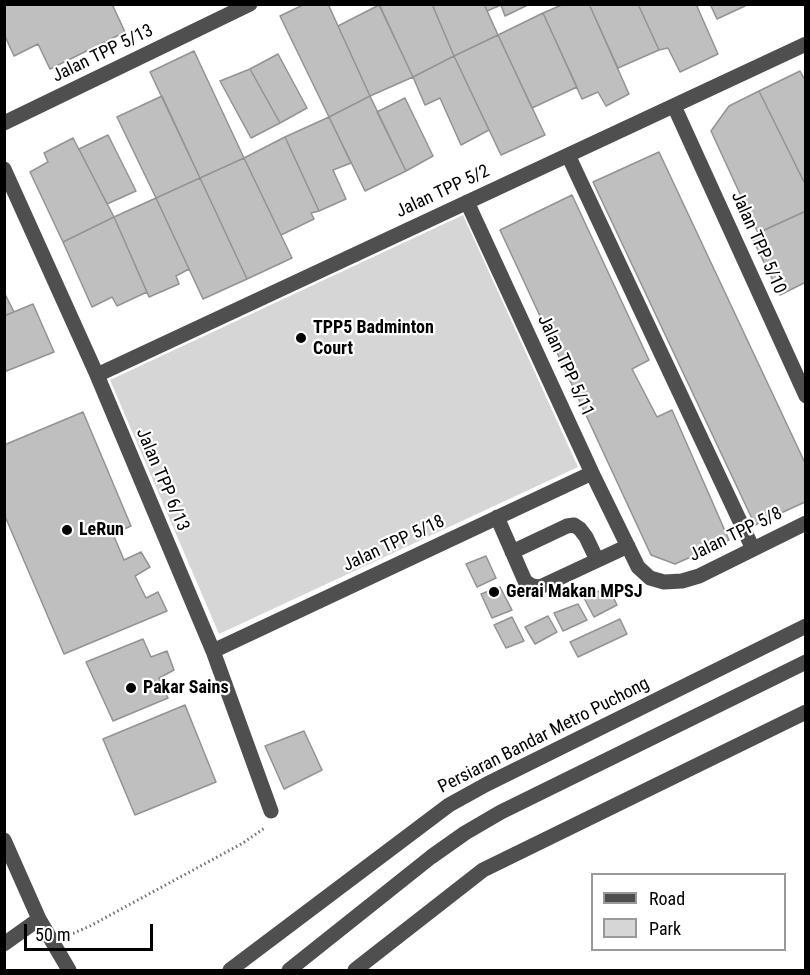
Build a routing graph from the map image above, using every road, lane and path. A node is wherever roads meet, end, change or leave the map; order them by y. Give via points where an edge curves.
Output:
1 (250, 4) edge
2 (806, 44) edge
3 (675, 106) junction
4 (4, 123) edge
5 (568, 155) junction
6 (4, 169) edge
7 (467, 202) junction
8 (97, 375) junction
9 (806, 396) edge
10 (592, 473) junction
11 (497, 517) junction
12 (806, 523) edge
13 (628, 546) junction
14 (753, 549) junction
15 (512, 552) junction
16 (597, 560) junction
17 (806, 626) edge
18 (213, 651) junction
19 (806, 662) edge
20 (806, 712) edge
21 (271, 811) joint
22 (4, 840) edge
23 (39, 919) junction
24 (4, 944) edge
25 (69, 970) edge
26 (230, 970) edge
27 (289, 970) edge
28 (356, 970) edge

1 - 4 street, Jalan TPP 5/13
2 - 3 street, Jalan TPP 5/2
3 - 5 street, Jalan TPP 5/2
3 - 9 street, Jalan TPP 5/10
5 - 7 street, Jalan TPP 5/2
5 - 14 street
6 - 8 street, Jalan TPP 6/13
7 - 8 street, Jalan TPP 5/2
7 - 10 street, Jalan TPP 5/11
8 - 18 street, Jalan TPP 6/13
10 - 11 street, Jalan TPP 5/18
10 - 13 street, Jalan TPP 5/11
11 - 15 street
11 - 18 street, Jalan TPP 5/18
12 - 14 street, Jalan TPP 5/8
13 - 14 street, Jalan TPP 5/8 via 638,567 650,578 664,582 699,576
13 - 16 street
15 - 16 street via 574,525
15 - 16 street via 525,581 540,587
17 - 26 street, Persiaran Bandar Metro Puchong via 449,805
18 - 21 street, Jalan TPP 6/13
19 - 27 street via 465,832
20 - 28 street via 483,870
21 - 23 path via 270,823 243,843 90,926 74,933 60,933
22 - 23 street
23 - 24 street
23 - 25 street

